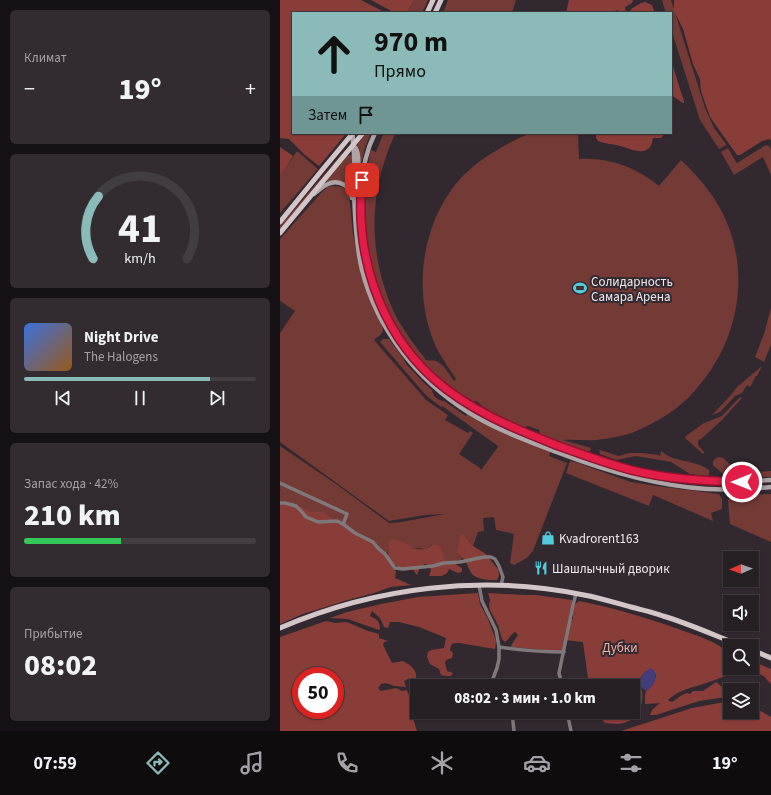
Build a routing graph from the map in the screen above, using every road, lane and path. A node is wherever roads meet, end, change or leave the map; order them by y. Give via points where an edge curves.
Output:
1 (433, 0) edge
2 (442, 0) edge
3 (427, 12) edge
4 (436, 12) edge
5 (352, 134) edge
6 (353, 134) edge
7 (362, 134) edge
8 (375, 134) edge
9 (342, 146) junction
10 (353, 146) junction
11 (309, 199) junction
12 (361, 218) junction
13 (280, 222) edge
14 (280, 233) edge
15 (357, 240) junction
16 (428, 377) junction
17 (530, 434) junction
18 (527, 440) junction
19 (593, 458) junction
20 (591, 464) junction
21 (666, 477) junction
22 (771, 480) edge
23 (718, 482) junction
24 (280, 483) edge
25 (665, 483) junction
26 (771, 487) edge
27 (718, 489) junction
28 (280, 503) edge
29 (343, 524) junction
30 (479, 585) junction
31 (501, 585) junction
32 (576, 594) junction
33 (280, 628) edge
34 (724, 639) edge
35 (499, 647) junction
36 (564, 652) junction
37 (759, 653) edge
38 (771, 658) edge
39 (493, 679) edge
40 (560, 679) edge
41 (513, 719) edge
42 (568, 719) edge
43 (514, 731) edge
44 (571, 731) edge

1 - 3 main road
2 - 4 main road
5 - 9 main road
6 - 10 main road
7 - 10 main road
8 - 12 main road via 368,148 363,171
9 - 10 main road
9 - 13 main road
10 - 11 main road
10 - 12 main road via 358,157
10 - 15 main road
11 - 14 main road
11 - 15 main road via 322,187 332,183 348,187 352,196
12 - 16 main road via 365,252 376,295 402,343
15 - 16 main road via 362,270 374,305 398,347 415,368
16 - 17 main road via 483,413
16 - 18 main road via 441,393 470,413
17 - 18 main road
17 - 19 main road
18 - 20 main road
19 - 20 main road
19 - 21 main road
20 - 25 main road
21 - 23 main road
21 - 25 main road
22 - 23 main road
23 - 27 main road
24 - 29 street via 347,514
25 - 27 main road
26 - 27 main road
28 - 29 street via 296,506 306,517 318,522 337,521
29 - 31 street via 373,542 395,568 433,566 491,557 495,559 503,577
30 - 31 main road
30 - 33 main road via 387,595 333,609
30 - 35 street via 482,601 496,630
31 - 32 main road
32 - 34 main road via 664,616
32 - 36 street
35 - 36 street
35 - 39 street via 499,659
36 - 40 street via 559,673
37 - 38 main road
41 - 43 street
42 - 44 street

